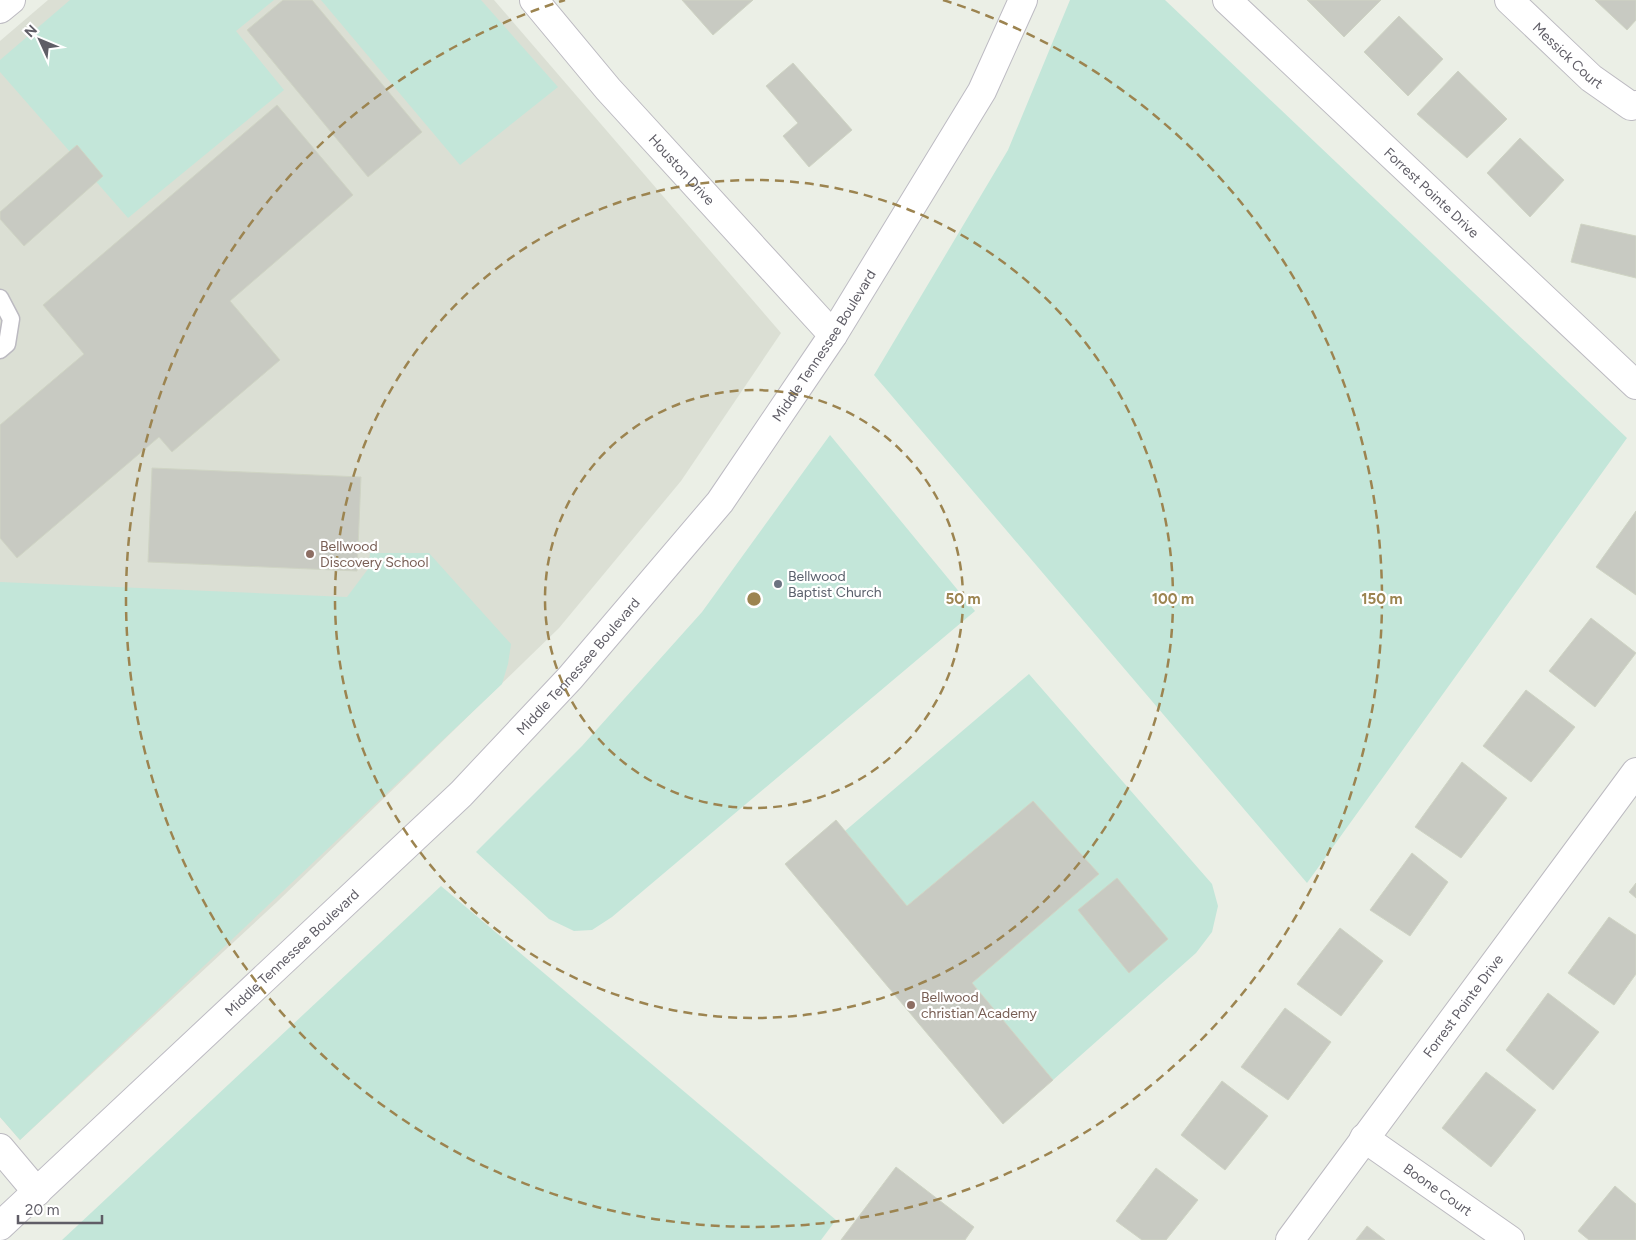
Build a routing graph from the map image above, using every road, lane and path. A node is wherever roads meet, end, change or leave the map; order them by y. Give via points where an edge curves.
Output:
1 (11, 0) edge
2 (534, 0) edge
3 (1023, 0) edge
4 (1227, 0) edge
5 (1509, 0) edge
6 (0, 9) edge
7 (1634, 105) edge
8 (0, 298) edge
9 (833, 335) junction
10 (0, 350) edge
11 (1636, 385) edge
12 (1636, 772) edge
13 (1364, 1138) junction
14 (0, 1148) edge
15 (37, 1192) junction
16 (0, 1226) edge
17 (1290, 1240) edge
18 (1510, 1240) edge

1 - 6 street
2 - 9 street, Houston Drive via 608,89
3 - 9 street, Middle Tennessee Boulevard via 982,91
4 - 11 street, Forrest Pointe Drive
5 - 7 street, Messick Court via 1590,78
8 - 10 lane via 10,319 7,344
9 - 15 street, Middle Tennessee Boulevard via 720,502 570,678 461,794
12 - 13 street, Forrest Pointe Drive
13 - 17 street, Forrest Pointe Drive
13 - 18 street, Boone Court
14 - 15 street
15 - 16 street, Middle Tennessee Boulevard

